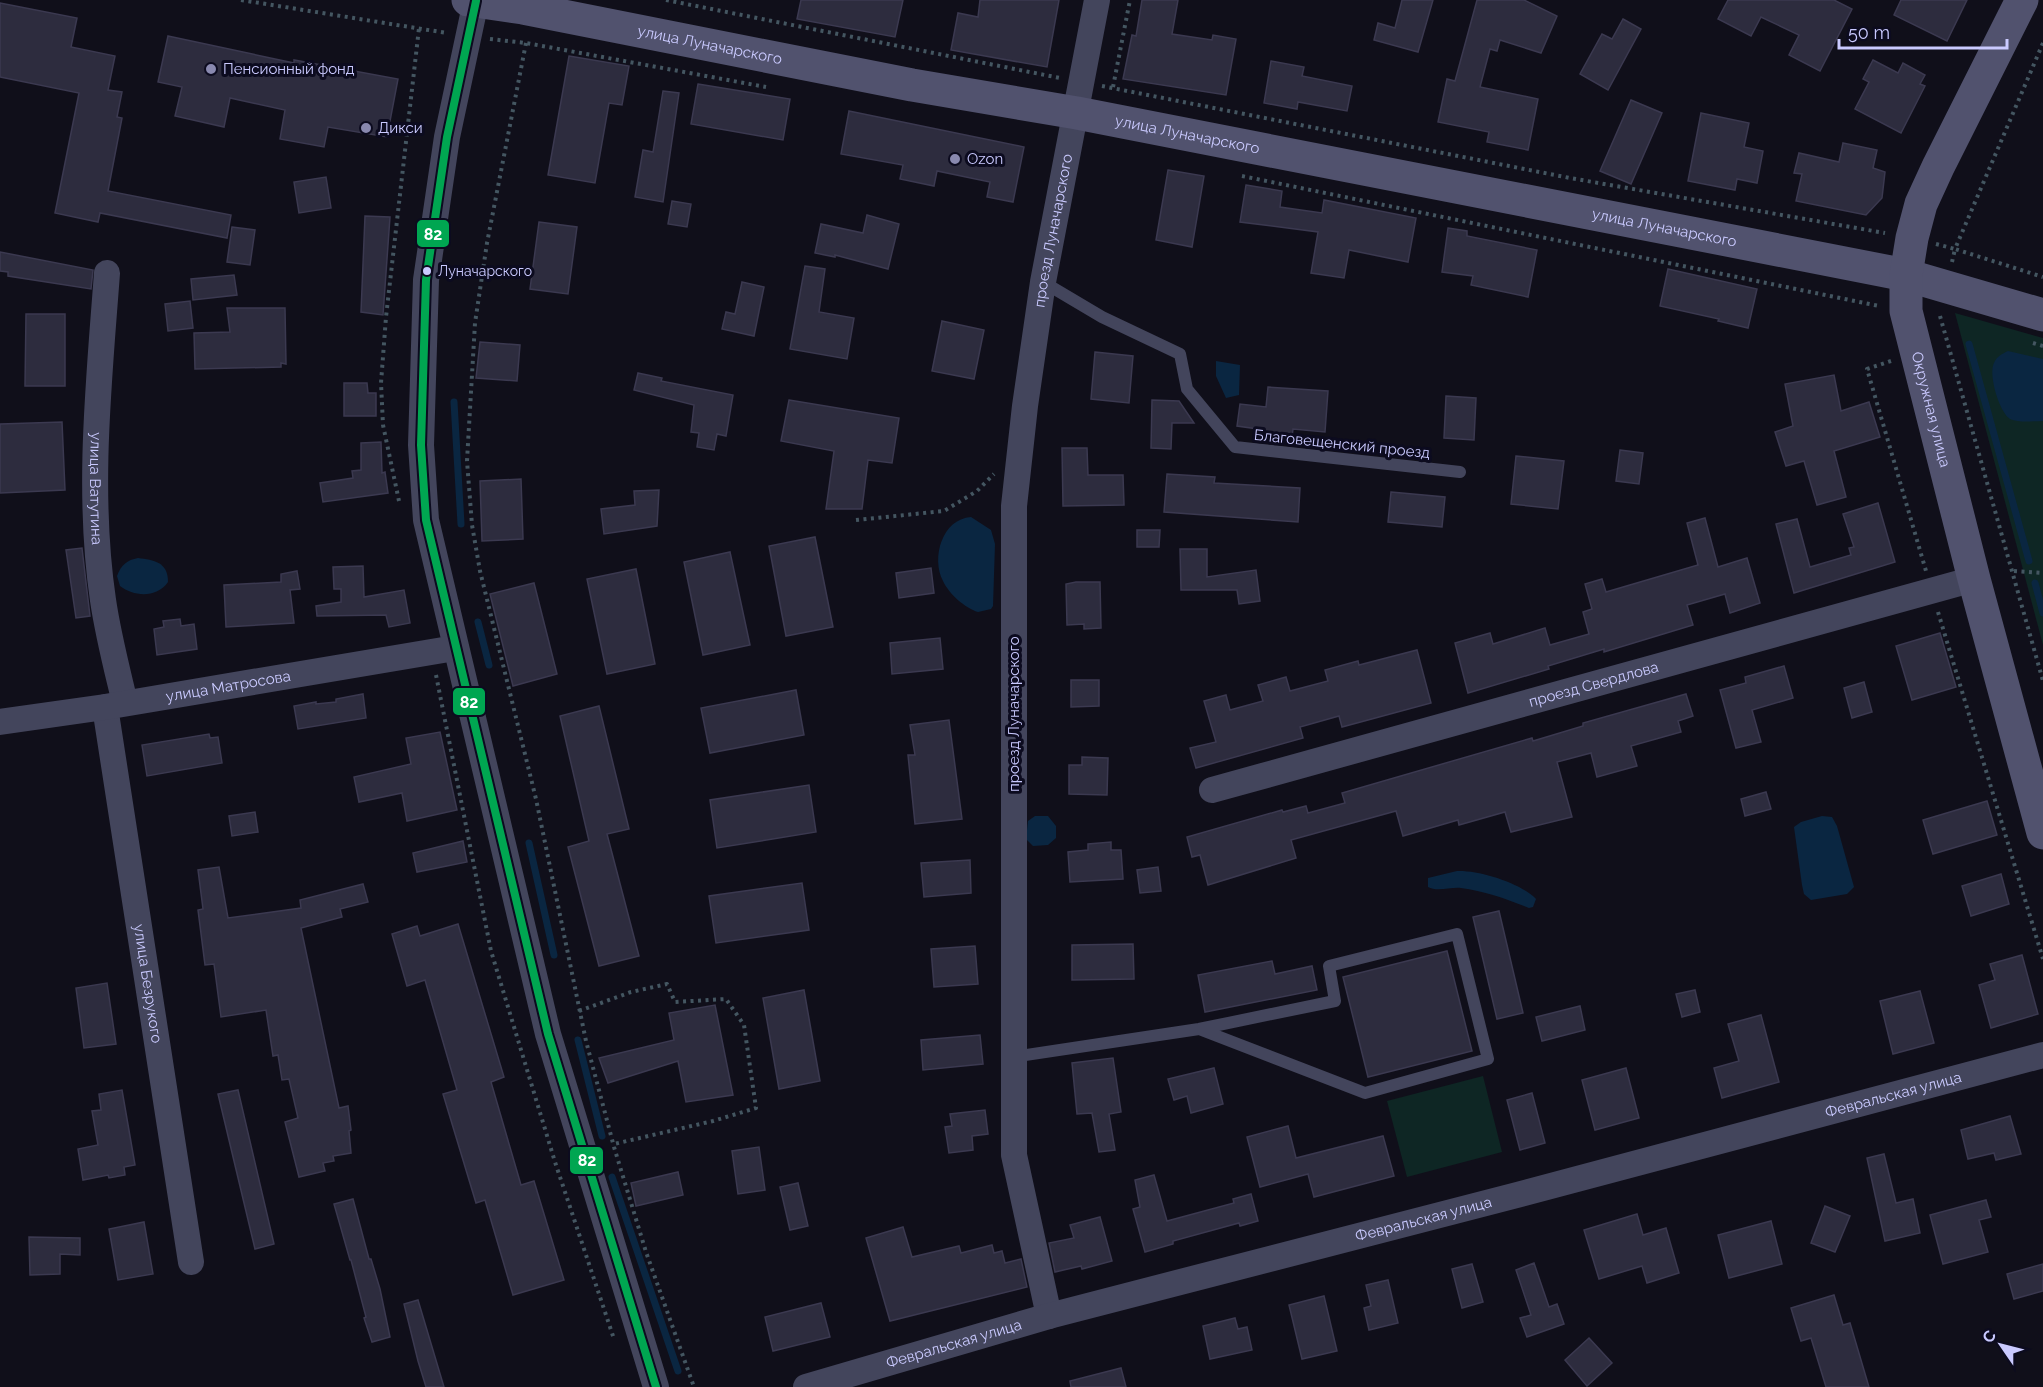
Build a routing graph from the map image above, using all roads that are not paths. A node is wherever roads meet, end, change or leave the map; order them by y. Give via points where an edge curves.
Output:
1 (1097, 0) edge
2 (2022, 0) edge
3 (472, 1) edge
4 (525, 4) edge
5 (1077, 113) junction
6 (107, 273) dead end
7 (1906, 275) junction
8 (1043, 282) junction
9 (2043, 315) edge
10 (1460, 472) dead end
11 (1974, 579) junction
12 (456, 648) junction
13 (115, 705) junction
14 (0, 722) edge
15 (1212, 790) dead end
16 (2043, 833) edge
17 (1199, 1029) junction
18 (2043, 1055) edge
19 (1013, 1057) junction
20 (191, 1262) dead end
21 (1049, 1316) junction
22 (656, 1387) edge
23 (806, 1387) edge

1 - 5 street, проезд Луначарского
2 - 7 street, Окружная улица via 1921,204
3 - 4 street, улица Луначарского
3 - 12 street via 426,280 422,445 426,520
4 - 5 street, улица Луначарского via 901,83
5 - 7 street, улица Луначарского
5 - 8 street, проезд Луначарского
6 - 13 street, улица Ватутина via 97,414 96,516
7 - 9 street, улица Луначарского
7 - 11 street, Окружная улица via 1906,311
8 - 10 lane, Благовещенский проезд via 1102,317 1180,354 1187,389 1235,447
8 - 19 street, проезд Луначарского via 1014,506
11 - 15 street, проезд Свердлова
11 - 16 street, Окружная улица
12 - 13 street, улица Матросова
12 - 22 street via 548,1034
13 - 14 street, улица Матросова
13 - 20 street, улица Безрукого
17 - 17 lane via 1365,1093 1488,1059 1457,934 1329,966 1335,1001
17 - 19 lane
18 - 21 street, Февральская улица
19 - 21 street, проезд Луначарского via 1014,1155
21 - 23 street, Февральская улица

